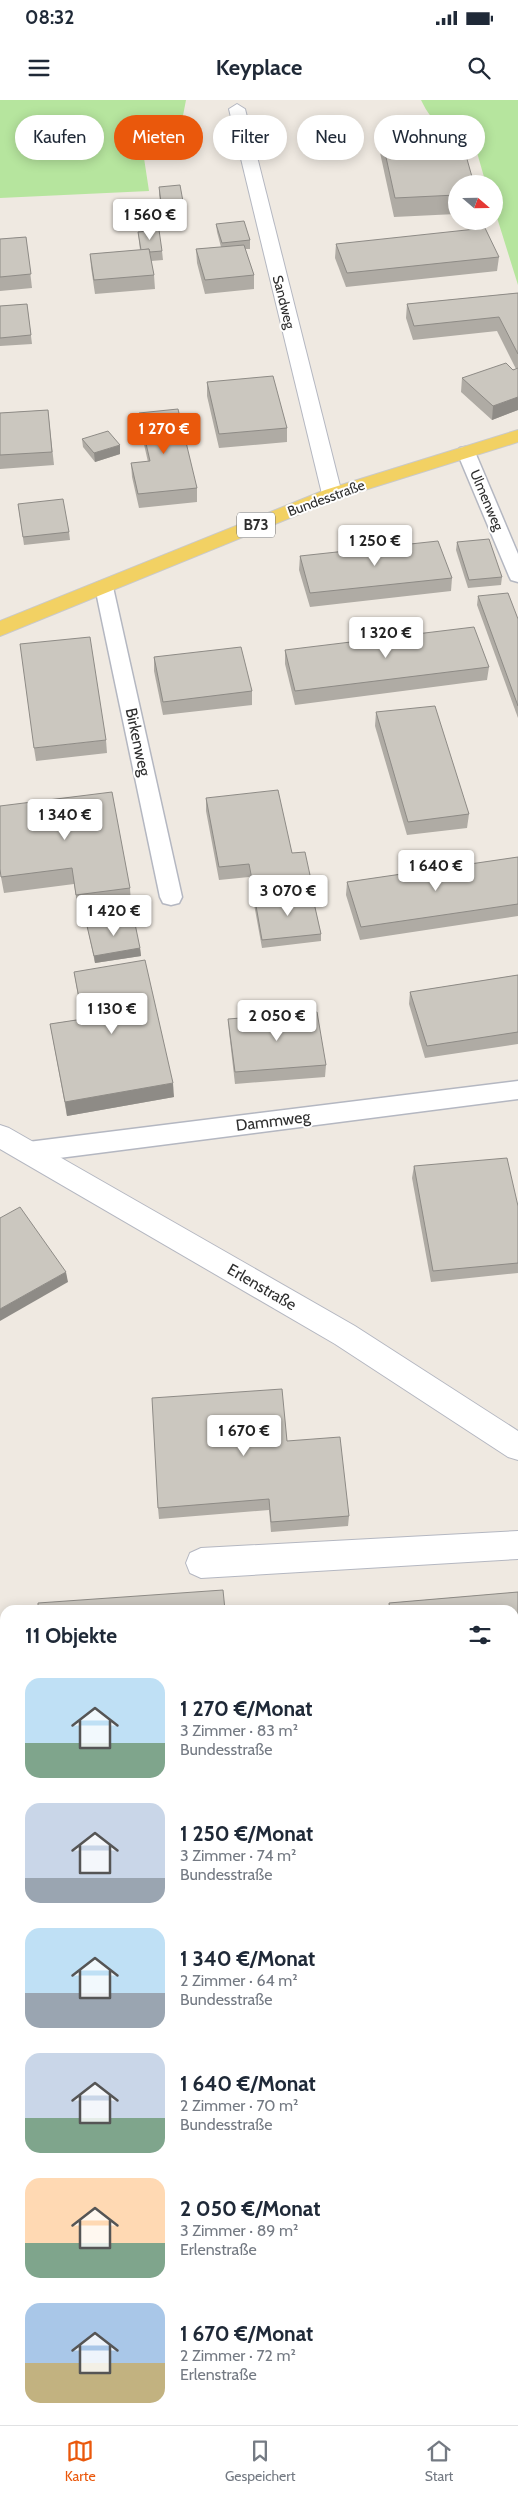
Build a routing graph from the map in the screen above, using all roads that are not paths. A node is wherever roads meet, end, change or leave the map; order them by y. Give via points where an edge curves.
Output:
1 (237, 109) dead end
2 (518, 436) edge
3 (466, 452) junction
4 (332, 494) junction
5 (518, 576) edge
6 (104, 587) junction
7 (0, 629) edge
8 (171, 897) dead end
9 (518, 1090) edge
10 (0, 1136) edge
11 (28, 1152) junction
12 (518, 1447) edge
13 (518, 1545) edge
14 (201, 1563) dead end

1 - 4 street, Sandweg
2 - 3 main road, Bundesstraße / B73
3 - 4 main road, Bundesstraße / B73
3 - 5 lane, Ulmenweg
4 - 6 main road, Bundesstraße / B73
6 - 7 main road, Bundesstraße / B73
6 - 8 lane, Birkenweg
9 - 11 lane, Dammweg
10 - 11 street, Erlenstraße
11 - 12 street, Erlenstraße via 346,1334
13 - 14 street

